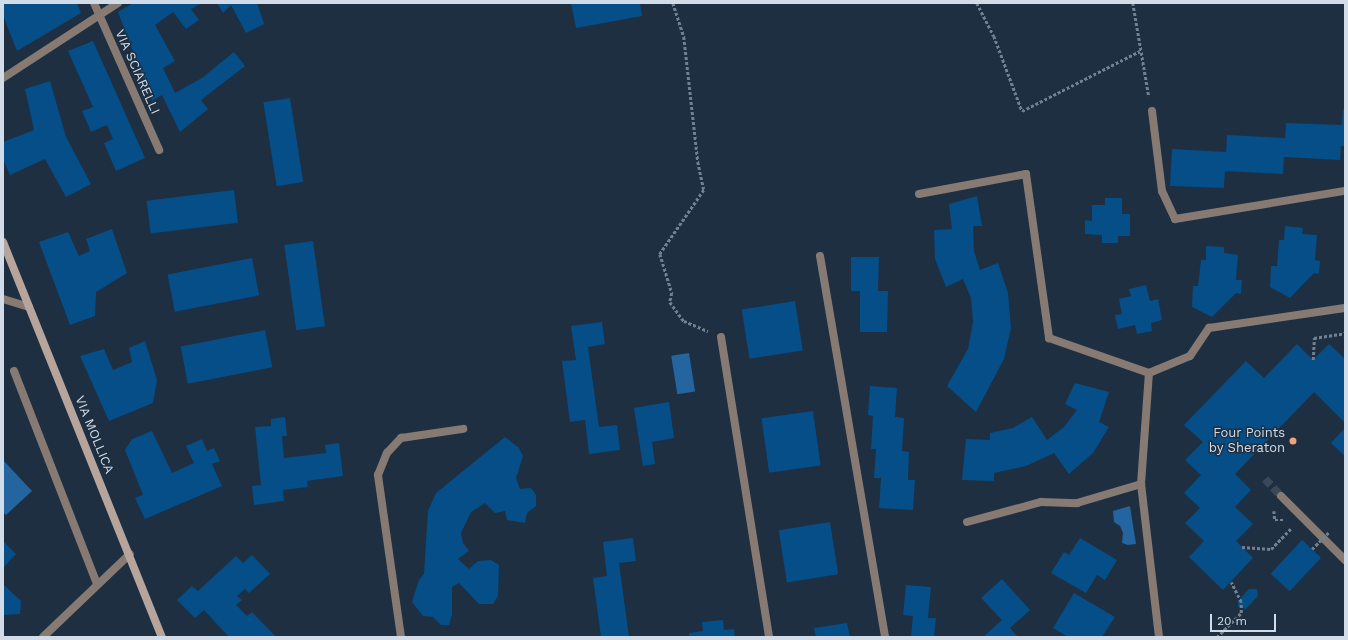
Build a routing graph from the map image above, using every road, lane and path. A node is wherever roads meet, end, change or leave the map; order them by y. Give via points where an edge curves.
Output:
1 (94, 3) edge
2 (118, 3) edge
3 (673, 3) edge
4 (978, 3) edge
5 (1133, 3) edge
6 (99, 16) junction
7 (1140, 51) junction
8 (3, 78) edge
9 (1152, 111) joint
10 (159, 150) dead end
11 (1345, 191) edge
12 (919, 194) dead end
13 (3, 242) edge
14 (820, 256) dead end
15 (3, 299) edge
16 (29, 307) junction
17 (1345, 308) edge
18 (1345, 333) edge
19 (721, 337) joint
20 (1313, 360) dead end
21 (14, 371) dead end
22 (1149, 373) junction
23 (463, 429) dead end
24 (1141, 484) junction
25 (1281, 496) tunnel mouth
26 (1302, 517) junction
27 (967, 522) dead end
28 (1330, 531) dead end
29 (1242, 547) dead end
30 (1312, 549) dead end
31 (130, 554) junction
32 (1345, 560) edge
33 (1231, 582) dead end
34 (97, 584) junction
35 (43, 637) edge
36 (162, 637) edge
37 (401, 637) edge
38 (769, 637) edge
39 (884, 637) edge
40 (1159, 637) edge
41 (1217, 637) edge

1 - 6 street, VIA SCIARELLI
2 - 6 street
3 - 19 path via 684,37 698,162 704,190 660,254 672,293 670,302 684,321
4 - 7 path via 994,36 1022,111
5 - 7 path
6 - 8 street
6 - 10 street, VIA SCIARELLI
7 - 9 path
9 - 11 street via 1162,192 1175,219
12 - 22 street via 1026,174 1048,338
13 - 16 street, VIA MOLLICA
14 - 39 street
15 - 16 street
16 - 31 street, VIA MOLLICA
17 - 22 street via 1209,328 1190,356
18 - 20 path via 1314,338
19 - 38 street
21 - 34 street
22 - 24 street
23 - 37 street via 401,438 387,453 378,475
24 - 27 street via 1077,503 1041,502
24 - 40 street
25 - 26 street
26 - 29 path via 1271,549
26 - 32 street
28 - 30 path, bridge
31 - 34 street
31 - 36 street, VIA MOLLICA
33 - 41 path via 1241,602 1241,613
34 - 35 street

